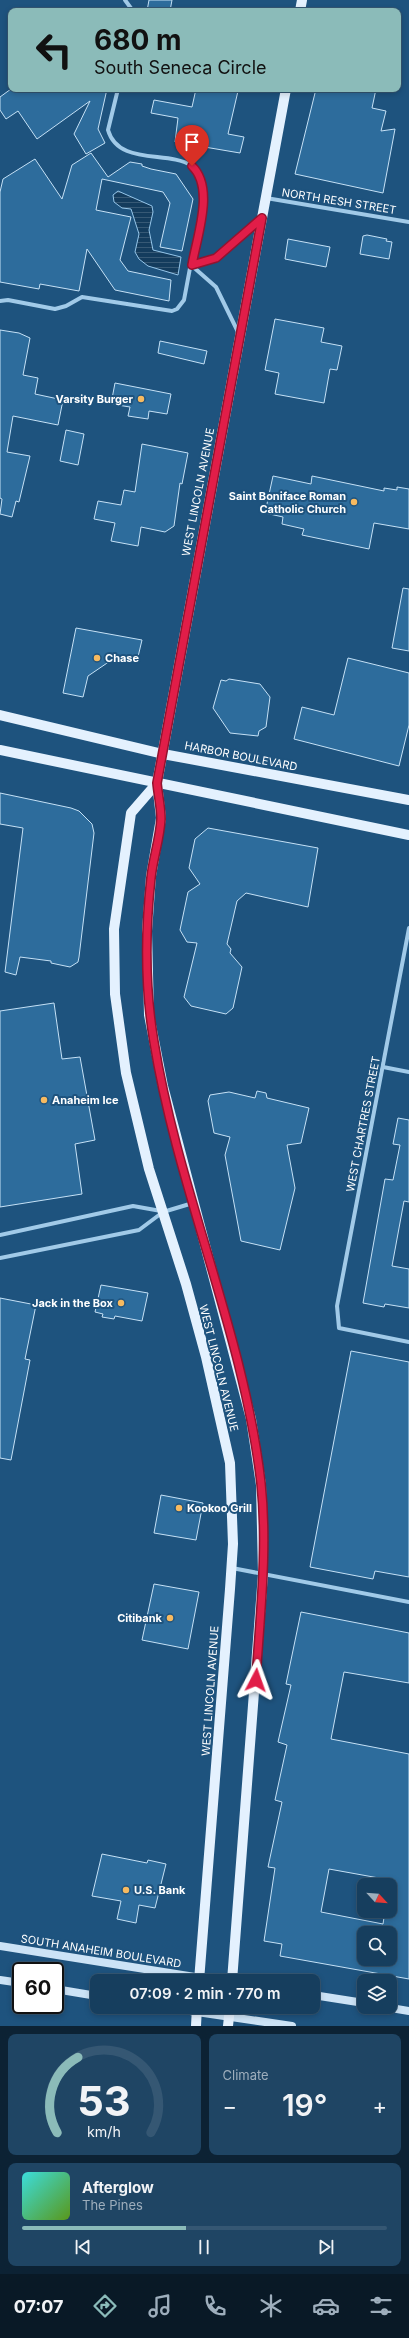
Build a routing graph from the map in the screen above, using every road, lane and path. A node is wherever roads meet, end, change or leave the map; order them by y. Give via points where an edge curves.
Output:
1 (117, 92) edge
2 (285, 92) edge
3 (266, 198) junction
4 (262, 218) junction
5 (409, 222) edge
6 (192, 265) junction
7 (0, 301) edge
8 (240, 336) junction
9 (0, 715) edge
10 (0, 750) edge
11 (163, 754) junction
12 (157, 783) junction
13 (409, 800) edge
14 (409, 835) edge
15 (409, 928) edge
16 (383, 1067) junction
17 (409, 1072) edge
18 (194, 1203) junction
19 (163, 1212) junction
20 (0, 1235) edge
21 (0, 1258) edge
22 (409, 1342) edge
23 (231, 1568) junction
24 (263, 1574) junction
25 (409, 1602) edge
26 (0, 1946) edge
27 (169, 1974) edge
28 (199, 1974) edge
29 (233, 1974) edge
30 (0, 1980) edge
31 (12, 1982) edge
32 (64, 1990) edge
33 (90, 1995) edge
34 (320, 1996) edge
35 (357, 2002) edge
36 (397, 2009) edge
37 (409, 2011) edge
38 (197, 2014) edge
39 (215, 2014) edge
40 (229, 2017) edge
41 (196, 2026) edge
42 (292, 2026) edge

1 - 6 street via 108,130 118,147 132,154 184,161 196,170 202,180 203,199
2 - 3 main road, WEST LINCOLN AVENUE
3 - 4 main road, WEST LINCOLN AVENUE
3 - 5 street, NORTH RESH STREET
4 - 6 street via 216,258
4 - 8 main road, WEST LINCOLN AVENUE
6 - 7 street via 184,300 172,311 82,297 55,309 8,300
6 - 8 street via 216,287
8 - 11 main road, WEST LINCOLN AVENUE
9 - 11 main road, HARBOR BOULEVARD
10 - 12 main road
11 - 12 main road, WEST LINCOLN AVENUE
11 - 13 main road, HARBOR BOULEVARD
12 - 14 main road
12 - 18 main road, WEST LINCOLN AVENUE via 161,818 151,876 147,932 149,1016 163,1086
12 - 19 main road, WEST LINCOLN AVENUE via 131,813 114,929 114,974 119,1032 126,1073 149,1169
15 - 16 street, WEST CHARTRES STREET
16 - 17 street
16 - 22 street, WEST CHARTRES STREET via 337,1306 337,1324 339,1328 350,1332
18 - 19 street
18 - 24 main road, WEST LINCOLN AVENUE via 251,1419 261,1485
19 - 20 street via 133,1206
19 - 21 street via 139,1230
19 - 23 main road, WEST LINCOLN AVENUE via 206,1357 230,1463
23 - 24 street
23 - 28 main road, WEST LINCOLN AVENUE
24 - 25 street
24 - 29 main road, WEST LINCOLN AVENUE
26 - 27 main road, SOUTH ANAHEIM BOULEVARD
30 - 31 main road
32 - 33 main road
34 - 35 main road
36 - 37 main road
38 - 41 main road
39 - 40 main road
40 - 42 main road

